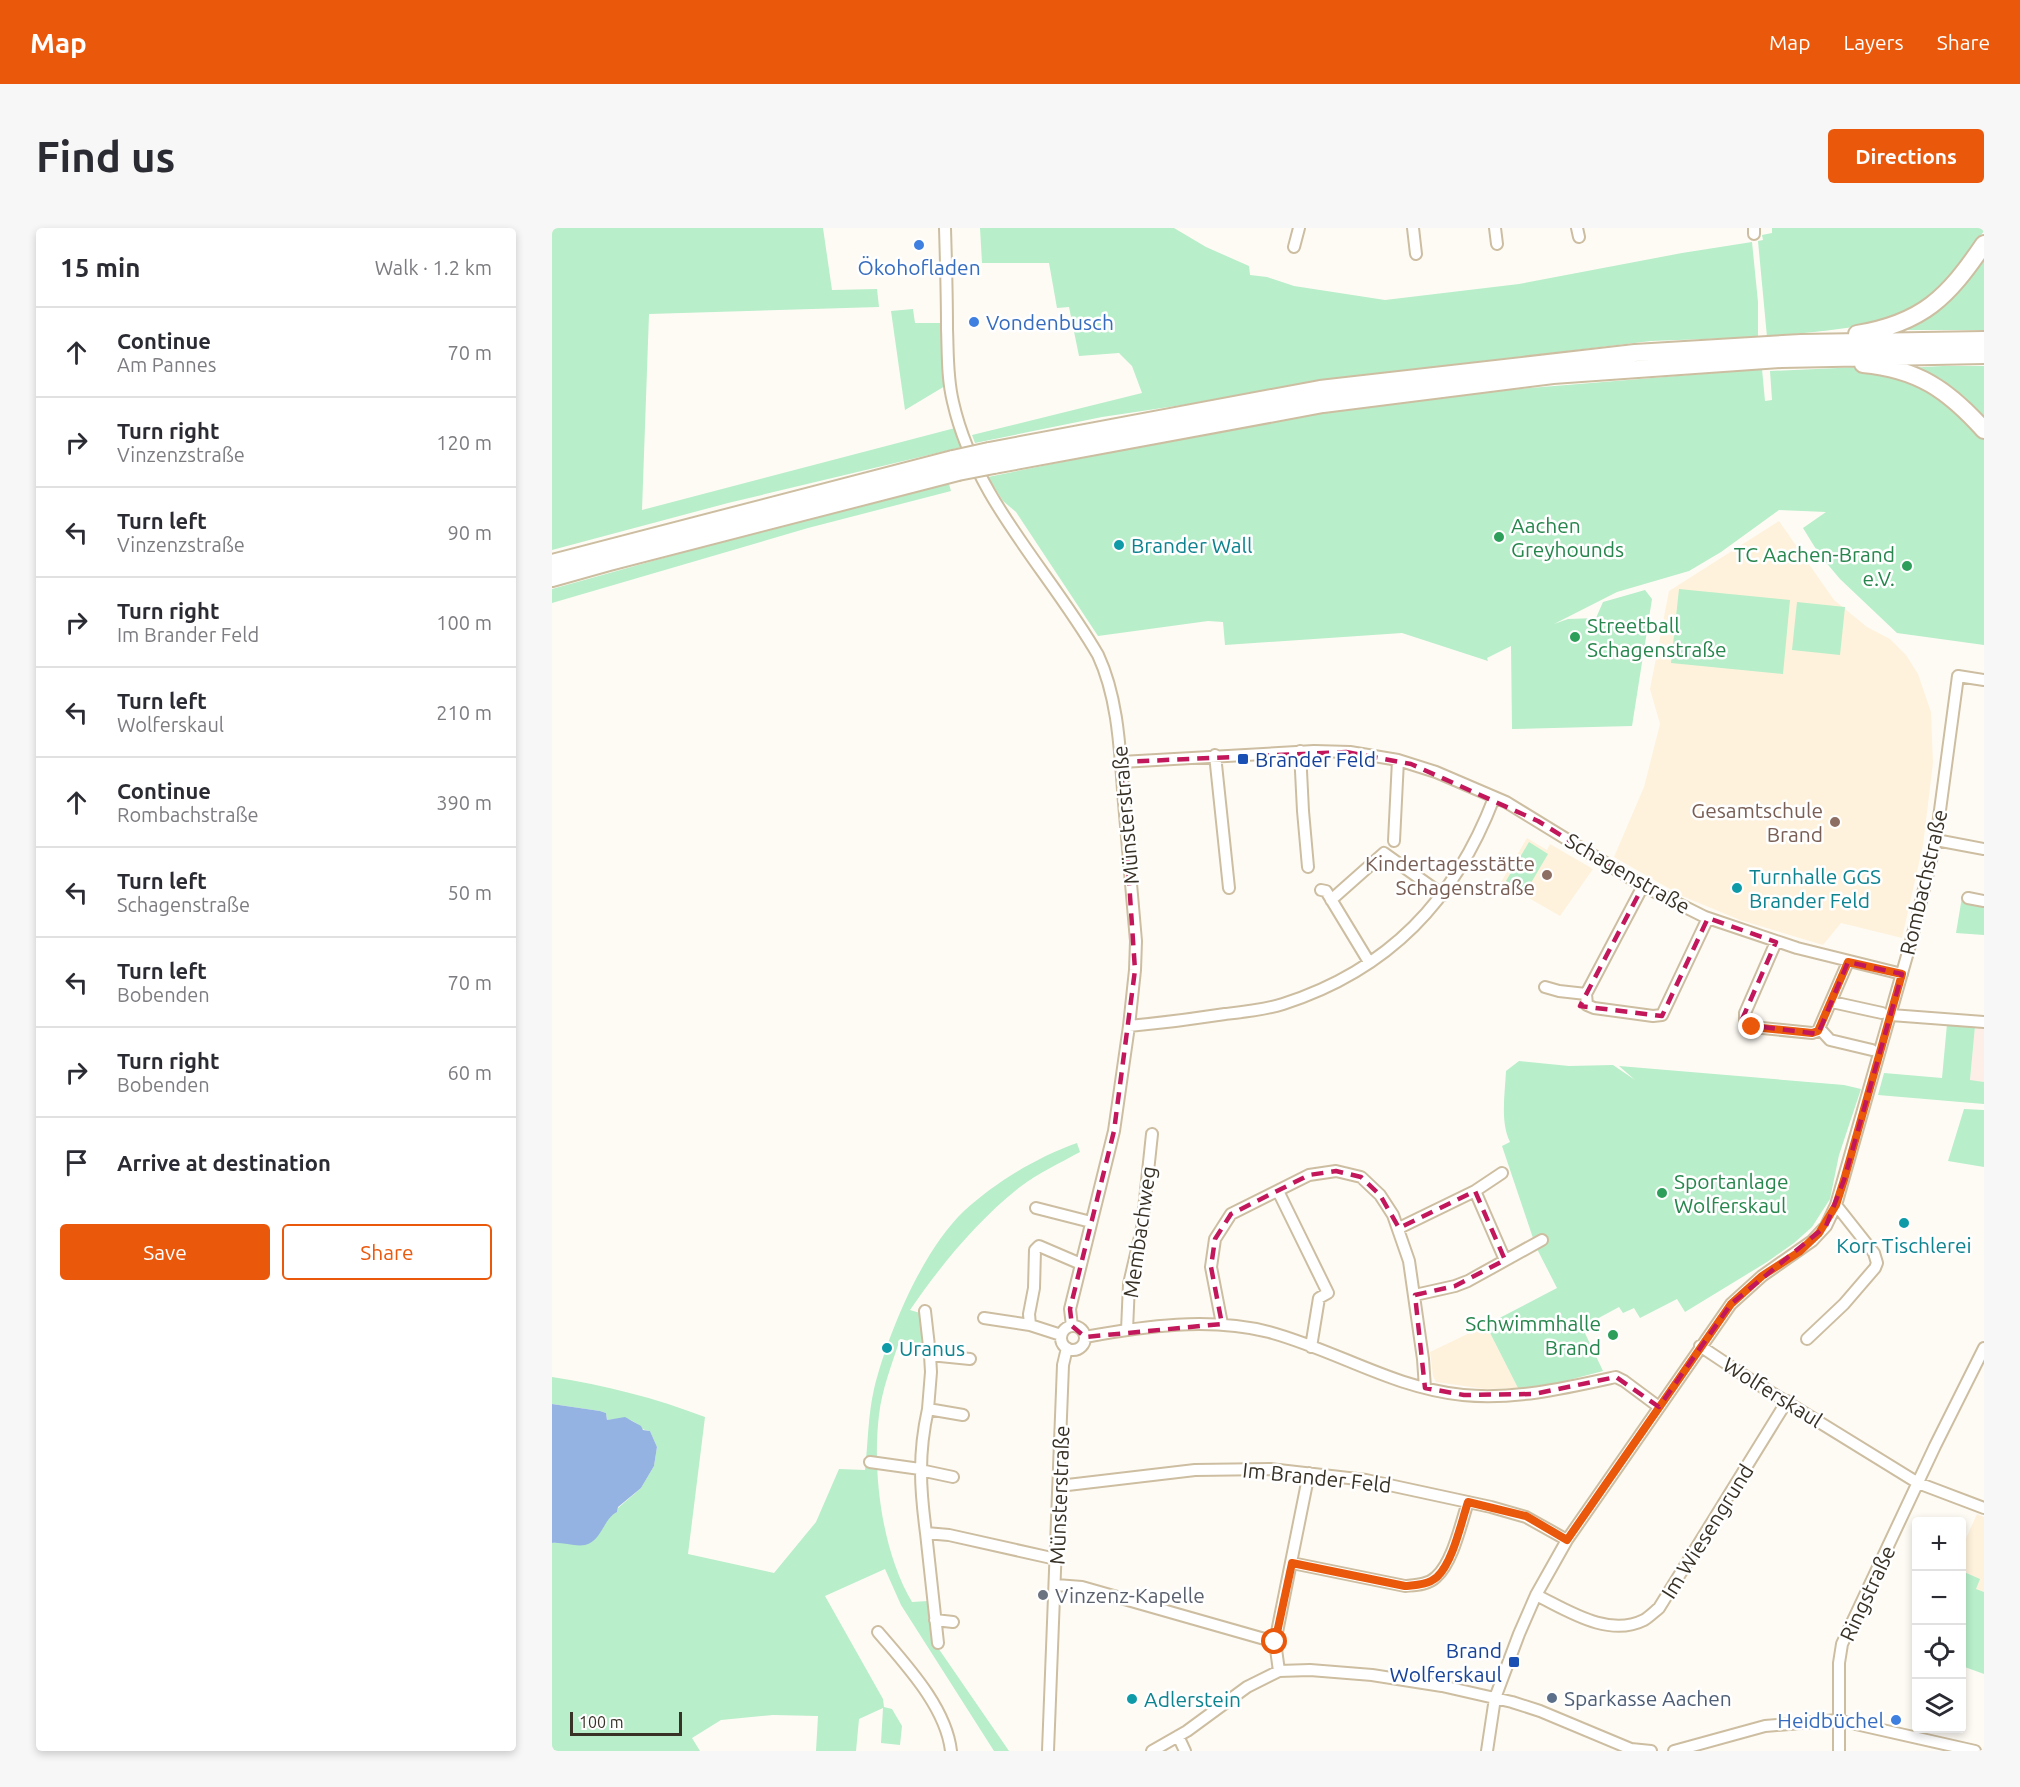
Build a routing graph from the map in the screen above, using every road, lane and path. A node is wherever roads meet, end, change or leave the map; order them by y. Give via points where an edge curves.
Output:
1 (945, 228) edge
2 (1299, 228) edge
3 (1413, 228) edge
4 (1495, 228) edge
5 (1497, 244) dead end
6 (1984, 244) edge
7 (1294, 247) dead end
8 (1416, 254) dead end
9 (1984, 340) edge
10 (1803, 350) junction
11 (1984, 355) edge
12 (1984, 430) edge
13 (955, 466) junction
14 (552, 563) edge
15 (552, 578) edge
16 (1984, 680) edge
17 (1300, 751) junction
18 (1215, 755) junction
19 (1398, 760) junction
20 (1121, 762) junction
21 (1494, 798) junction
22 (1936, 840) junction
23 (1394, 841) dead end
24 (1984, 849) edge
25 (1308, 867) dead end
26 (1643, 886) junction
27 (1229, 888) dead end
28 (1321, 890) dead end
29 (1443, 895) junction
30 (1968, 898) dead end
31 (1331, 900) junction
32 (1984, 901) edge
33 (1708, 918) junction
34 (1776, 942) junction
35 (1848, 962) junction
36 (1369, 963) junction
37 (1902, 974) junction
38 (1545, 987) dead end
39 (1586, 994) junction
40 (1832, 1002) junction
41 (1886, 1014) junction
42 (1984, 1022) edge
43 (1129, 1026) junction
44 (1820, 1029) junction
45 (1872, 1050) dead end
46 (1152, 1134) dead end
47 (1502, 1173) dead end
48 (1278, 1191) junction
49 (1475, 1191) junction
50 (1836, 1205) junction
51 (1036, 1208) dead end
52 (1091, 1222) junction
53 (1399, 1228) junction
54 (1542, 1240) dead end
55 (1505, 1260) junction
56 (1081, 1264) junction
57 (1415, 1295) junction
58 (925, 1311) dead end
59 (984, 1318) dead end
60 (1222, 1324) junction
61 (1030, 1325) junction
62 (1072, 1326) junction
63 (1127, 1330) junction
64 (1061, 1335) junction
65 (1085, 1337) junction
66 (1807, 1339) dead end
67 (1700, 1346) junction
68 (1311, 1347) junction
69 (1984, 1347) edge
70 (1067, 1348) junction
71 (930, 1355) junction
72 (970, 1359) dead end
73 (1979, 1370) edge
74 (1425, 1388) junction
75 (1787, 1401) junction
76 (1659, 1407) junction
77 (928, 1409) junction
78 (963, 1415) dead end
79 (870, 1462) dead end
80 (920, 1470) junction
81 (1309, 1473) junction
82 (953, 1477) dead end
83 (1918, 1483) junction
84 (1059, 1486) junction
85 (1468, 1502) junction
86 (1984, 1508) edge
87 (926, 1533) junction
88 (1567, 1540) junction
89 (1056, 1559) junction
90 (1292, 1563) junction
91 (1056, 1585) junction
92 (1536, 1595) junction
93 (935, 1620) junction
94 (953, 1622) dead end
95 (878, 1632) dead end
96 (1275, 1642) junction
97 (938, 1643) dead end
98 (1279, 1671) junction
99 (1495, 1698) junction
100 (1838, 1719) junction
101 (1178, 1736) junction
102 (951, 1751) edge
103 (1048, 1751) edge
104 (1152, 1751) edge
105 (1185, 1751) edge
106 (1486, 1751) edge
107 (1651, 1751) edge
108 (1674, 1751) edge
109 (1839, 1751) edge
110 (1975, 1751) edge

1 - 20 street, Münsterstraße via 948,368 966,446 1001,513 1098,655 1115,714
2 - 7 street
3 - 8 street
4 - 5 street
6 - 10 highway via 1955,285 1918,314 1875,331 1813,337
9 - 10 highway
10 - 11 highway
10 - 12 highway via 1910,373 1952,397
10 - 13 highway, bridge via 1748,353 1323,404
13 - 14 highway
13 - 15 highway
16 - 22 street, Rombachstraße via 1958,676
17 - 18 street, Schagenstraße
17 - 19 street, Schagenstraße via 1346,752
17 - 25 street
18 - 20 street, Schagenstraße
18 - 27 street
19 - 21 street, Schagenstraße
19 - 23 street
20 - 43 street, Münsterstraße via 1136,941
21 - 26 street, Schagenstraße via 1538,820
21 - 29 street via 1465,863
22 - 24 street
22 - 37 street, Rombachstraße
26 - 33 street, Schagenstraße
26 - 39 street
28 - 31 street
29 - 31 street via 1384,853
29 - 36 street via 1407,933
30 - 32 street
31 - 36 street
33 - 34 street, Schagenstraße
33 - 39 street via 1662,1015 1594,1008 1587,1005
34 - 35 street, Schagenstraße
34 - 44 street via 1745,1013 1746,1022 1756,1028 1808,1033
35 - 37 street, Schagenstraße
35 - 40 street
36 - 43 street via 1320,990 1277,1006
37 - 41 street, Rombachstraße
38 - 39 street
40 - 41 street
40 - 44 street
41 - 42 street
41 - 50 street, Rombachstraße
43 - 52 street, Münsterstraße via 1114,1131
44 - 45 street via 1830,1040
46 - 63 street, Membachweg via 1142,1228 1129,1284
47 - 49 street
48 - 53 street via 1309,1175 1336,1171 1361,1177 1380,1195
48 - 60 street via 1231,1214 1215,1239 1211,1267
48 - 68 street via 1328,1293 1319,1298
49 - 53 street
49 - 55 street
50 - 66 street via 1874,1253 1877,1263 1844,1304
50 - 67 street, Rombachstraße via 1826,1226 1812,1241 1745,1290
51 - 52 street
52 - 56 street, Münsterstraße
53 - 57 street
54 - 55 street
55 - 57 street via 1455,1286
56 - 61 street via 1039,1246 1035,1250
56 - 62 street, Münsterstraße via 1070,1309
57 - 74 street
58 - 71 street
59 - 61 street
60 - 63 street
60 - 68 street via 1269,1332
61 - 64 street
62 - 64 street
62 - 65 street via 1082,1330
63 - 65 street
64 - 70 street
65 - 70 street via 1080,1347
67 - 75 street, Wolferskaul
67 - 76 street, Wolferskaul
68 - 74 street via 1377,1374
69 - 73 street, Ringstraße
70 - 84 street, Münsterstraße via 1063,1365
71 - 72 street
71 - 77 street
73 - 83 street, Ringstraße
74 - 76 street via 1464,1395 1534,1395 1616,1377
75 - 83 street, Wolferskaul
75 - 92 street, Im Wiesengrund via 1659,1608 1644,1620 1606,1625
76 - 88 street, Wolferskaul
77 - 78 street
77 - 80 street
79 - 80 street
80 - 82 street
80 - 87 street
81 - 84 street, Im Brander Feld via 1195,1470
81 - 85 street, Im Brander Feld via 1366,1480
81 - 90 street
83 - 86 street, Wolferskaul
83 - 100 street, Ringstraße via 1842,1644
84 - 89 street, Münsterstraße
85 - 88 street, Im Brander Feld via 1526,1516
85 - 90 street via 1448,1559 1436,1577 1423,1584 1405,1586
87 - 89 street
87 - 93 street
88 - 92 street, Wolferskaul
89 - 91 street, Münsterstraße
90 - 96 street
91 - 96 street via 1082,1587
91 - 103 street, Münsterstraße
92 - 99 street, Wolferskaul
93 - 94 street
93 - 97 street
95 - 102 street via 943,1718
96 - 98 street
98 - 99 street via 1372,1676
98 - 101 street via 1247,1687
99 - 106 street, Wolferskaul
99 - 107 street via 1540,1711 1631,1749
100 - 108 street via 1765,1726
100 - 109 street, Ringstraße
100 - 110 street
101 - 104 street
101 - 105 street

